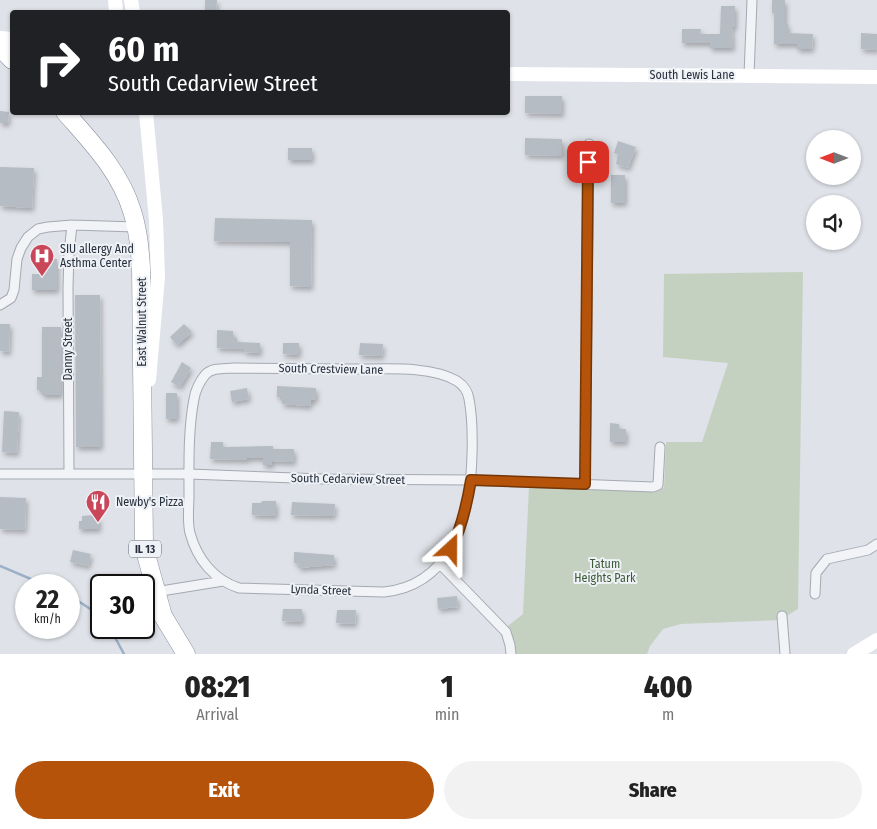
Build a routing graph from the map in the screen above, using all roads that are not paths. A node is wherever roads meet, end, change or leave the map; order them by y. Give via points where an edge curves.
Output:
1 (752, 0) edge
2 (510, 74) edge
3 (749, 75) junction
4 (877, 77) edge
5 (68, 115) edge
6 (146, 115) edge
7 (589, 144) dead end
8 (72, 226) junction
9 (136, 227) junction
10 (0, 305) edge
11 (142, 435) junction
12 (660, 447) dead end
13 (69, 473) junction
14 (0, 474) edge
15 (189, 474) junction
16 (143, 475) junction
17 (471, 480) junction
18 (585, 484) junction
19 (877, 544) edge
20 (440, 564) junction
21 (151, 574) edge
22 (223, 581) junction
23 (155, 592) joint
24 (815, 594) dead end
25 (782, 616) dead end
26 (877, 640) edge
27 (186, 654) edge
28 (511, 654) edge
29 (784, 654) edge
30 (854, 654) edge

1 - 3 street
2 - 3 street, South Lewis Lane
3 - 4 street, South Lewis Lane
5 - 9 highway, East Walnut Street / IL 13 via 108,163 125,194
6 - 11 street, East Walnut Street via 158,277
7 - 18 street
8 - 9 street
8 - 10 street via 38,229 28,237 17,259 11,298
8 - 13 street, Danny Street via 68,288
9 - 11 highway, East Walnut Street / IL 13 via 142,268
11 - 16 highway, East Walnut Street / IL 13
12 - 18 street, South Cedarview Street via 658,485
13 - 14 street, South Cedarview Street
13 - 16 street, South Cedarview Street
15 - 16 street, South Cedarview Street
15 - 17 street, South Cedarview Street
15 - 17 street, South Crestview Lane via 194,397 203,377 211,370 409,370 442,374 464,388 469,398
15 - 22 street, Lynda Street via 190,533 203,562
16 - 21 highway, East Walnut Street / IL 13 via 144,545
17 - 18 street, South Cedarview Street
17 - 20 street, Lynda Street via 459,533
19 - 24 street via 868,550 827,559 816,573
20 - 22 street, Lynda Street via 427,577 400,590 384,592 239,588
20 - 28 street via 506,632
22 - 23 street
23 - 27 highway, East Walnut Street / IL 13 via 163,616
25 - 29 street
26 - 30 street

